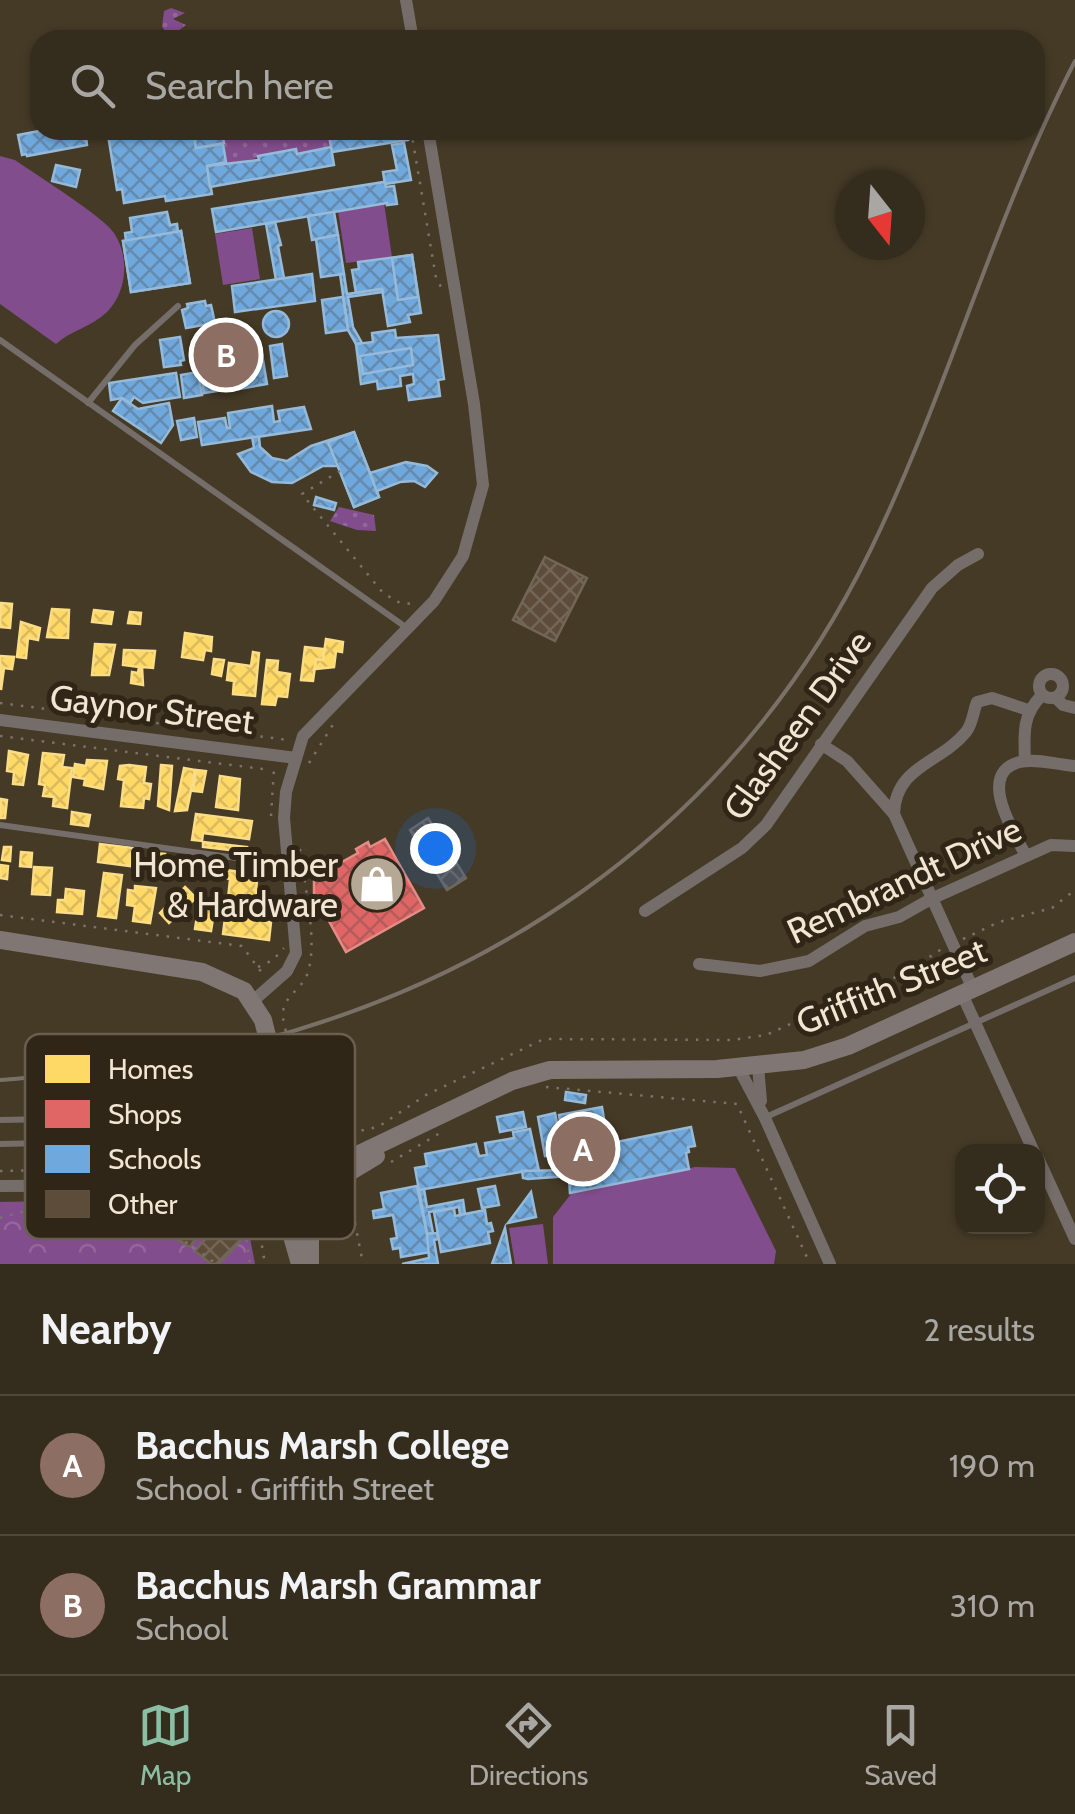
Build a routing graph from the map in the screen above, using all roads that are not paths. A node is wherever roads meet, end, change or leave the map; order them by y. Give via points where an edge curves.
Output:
1 (406, 0) edge
2 (411, 30) edge
3 (430, 140) edge
4 (178, 306) dead end
5 (0, 340) edge
6 (88, 403) junction
7 (978, 554) dead end
8 (403, 626) junction
9 (1075, 708) edge
10 (1028, 710) junction
11 (0, 720) edge
12 (821, 744) junction
13 (1025, 760) junction
14 (301, 764) junction
15 (1075, 766) edge
16 (894, 814) junction
17 (0, 825) edge
18 (1075, 846) edge
19 (1026, 856) junction
20 (287, 865) junction
21 (931, 899) junction
22 (645, 911) dead end
23 (0, 940) edge
24 (1075, 942) edge
25 (699, 964) dead end
26 (1075, 978) edge
27 (967, 992) junction
28 (253, 1001) junction
29 (974, 1021) junction
30 (266, 1034) edge
31 (758, 1066) junction
32 (738, 1067) junction
33 (490, 1092) junction
34 (765, 1118) junction
35 (0, 1120) edge
36 (25, 1120) edge
37 (25, 1143) edge
38 (0, 1144) edge
39 (1031, 1144) edge
40 (355, 1155) edge
41 (355, 1173) edge
42 (1045, 1174) edge
43 (292, 1239) edge
44 (312, 1239) edge
45 (1075, 1239) edge
46 (300, 1264) edge
47 (310, 1264) edge
48 (830, 1264) edge

1 - 2 street
3 - 8 street via 483,485 462,556 434,601
4 - 6 lane
5 - 6 lane
6 - 8 lane
7 - 12 street, Glasheen Drive via 932,588
8 - 14 street via 303,736
9 - 10 street via 1049,696
10 - 13 street
10 - 16 street via 984,698 977,702 968,730 906,779 894,796
11 - 14 street, Gaynor Street
12 - 16 street via 847,761
12 - 22 street, Glasheen Drive via 754,838
13 - 15 street
13 - 19 street via 1003,777 998,800
14 - 20 street via 286,792
16 - 21 street
17 - 20 lane
18 - 19 street, Rembrandt Drive
19 - 21 street, Rembrandt Drive
20 - 28 street via 296,953 287,971
21 - 25 street, Rembrandt Drive via 790,967
21 - 27 street
23 - 28 street via 202,972 230,982
24 - 27 street, Griffith Street
26 - 29 lane, Griffith Street
27 - 29 street
27 - 31 street, Griffith Street via 848,1046
28 - 30 street
29 - 34 lane, Griffith Street
29 - 39 street
31 - 32 street, Griffith Street
31 - 34 street
32 - 33 street, Griffith Street via 569,1068 532,1074
32 - 34 street
33 - 40 street, Griffith Street
33 - 41 street, Griffith Street
34 - 48 street
35 - 36 lane
37 - 38 lane
42 - 45 street
43 - 46 street
44 - 47 street

